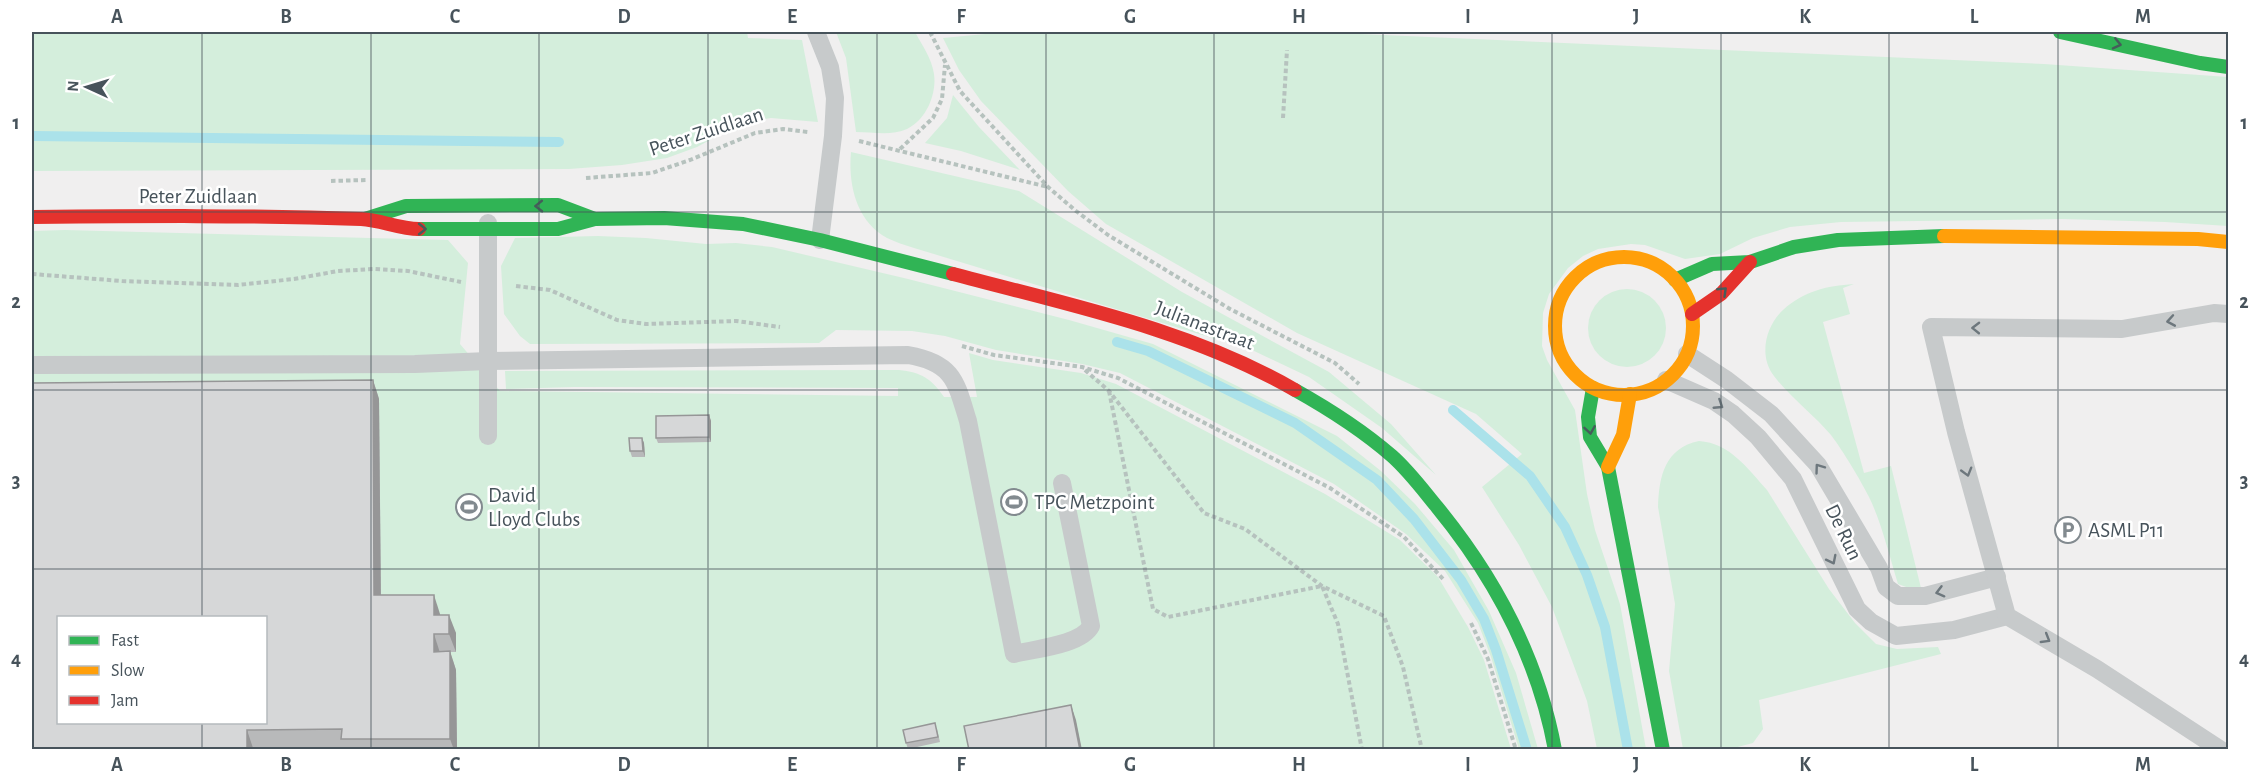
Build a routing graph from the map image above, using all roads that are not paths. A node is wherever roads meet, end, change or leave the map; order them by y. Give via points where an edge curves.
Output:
1 (816, 32) edge
2 (2060, 32) edge
3 (2229, 67) edge
4 (488, 206) junction
5 (32, 217) edge
6 (365, 219) junction
7 (595, 219) junction
8 (488, 230) junction
9 (820, 240) junction
10 (2229, 242) edge
11 (1750, 262) junction
12 (1675, 280) junction
13 (1692, 314) junction
14 (2229, 314) edge
15 (1687, 354) junction
16 (488, 361) junction
17 (32, 365) edge
18 (1666, 380) junction
19 (1593, 388) junction
20 (1630, 394) junction
21 (488, 436) dead end
22 (1608, 467) junction
23 (1062, 483) dead end
24 (1997, 577) junction
25 (2007, 616) junction
26 (1555, 750) edge
27 (1663, 750) edge
28 (2221, 750) edge

1 - 9 lane via 830,67 835,98
2 -> 3 main road
4 - 6 main road, Peter Zuidlaan via 406,206
7 -> 4 main road, Peter Zuidlaan via 558,205
4 - 8 lane
5 - 6 main road, Peter Zuidlaan
6 -> 8 main road, Peter Zuidlaan via 406,229
7 - 8 main road, Peter Zuidlaan via 558,229
7 - 9 main road, Peter Zuidlaan via 664,218 743,224
8 - 16 lane
9 - 26 main road, Julianastraat via 1174,335 1229,356 1304,393 1366,434 1393,457 1462,538 1486,573 1532,666
10 - 11 main road via 1884,238 1794,247
11 - 12 main road via 1712,264
13 -> 11 main road via 1721,294
12 - 13 main road
12 - 19 main road via 1659,266 1629,257 1597,262 1572,280 1557,309 1556,340 1569,368
13 - 15 main road
14 -> 24 lane via 2214,313 2122,329 1930,327
15 - 18 main road
24 -> 15 lane, De Run via 1925,596 1898,596 1886,587 1879,567 1818,465 1771,414
16 - 17 lane
16 - 21 lane
16 - 23 lane via 908,355 932,361 951,375 968,421 1014,654 1078,640 1091,626
18 - 20 main road via 1654,388
18 -> 25 lane, De Run via 1713,401 1758,437 1793,479 1857,609 1871,622 1896,636 1954,630
19 - 20 main road
19 -> 22 main road via 1588,417 1590,437
20 - 22 main road via 1623,435
22 - 27 main road
24 - 25 lane
25 -> 28 lane

